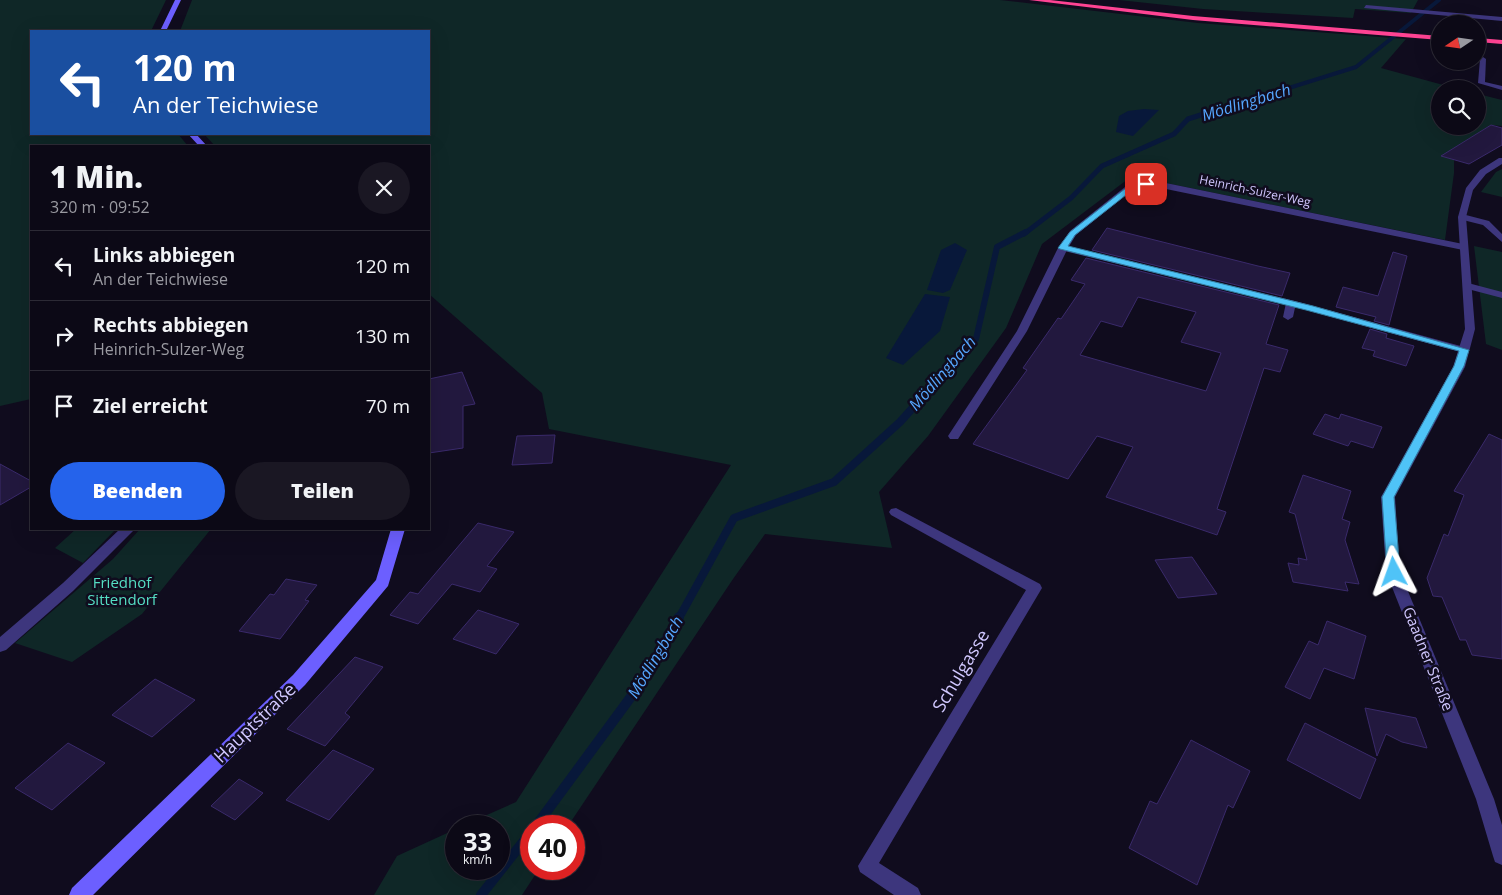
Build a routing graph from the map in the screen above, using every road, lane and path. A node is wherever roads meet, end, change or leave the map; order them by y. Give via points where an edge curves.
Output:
1 (178, 0) edge
2 (1032, 0) edge
3 (1078, 0) edge
4 (1366, 7) dead end
5 (1502, 19) edge
6 (1330, 27) junction
7 (163, 30) edge
8 (1431, 32) edge
9 (1486, 35) edge
10 (1502, 36) edge
11 (1431, 37) edge
12 (1486, 41) edge
13 (1502, 42) edge
14 (1482, 70) edge
15 (1502, 88) edge
16 (193, 135) edge
17 (202, 145) edge
18 (1502, 160) edge
19 (1462, 217) junction
20 (1502, 239) edge
21 (1463, 247) junction
22 (1063, 248) junction
23 (1468, 286) junction
24 (1502, 296) edge
25 (1291, 304) junction
26 (1288, 317) dead end
27 (1464, 350) junction
28 (954, 436) dead end
29 (896, 512) dead end
30 (127, 530) edge
31 (398, 530) edge
32 (0, 646) edge
33 (1502, 856) edge
34 (79, 895) edge
35 (911, 895) edge

1 - 7 main road
2 - 6 highway via 1193,18
3 - 6 highway
4 - 5 street
6 - 8 highway
6 - 11 highway
9 - 10 highway
12 - 13 highway
14 - 15 street via 1481,83
16 - 17 main road
18 - 19 street, Gaadner Straße via 1483,172 1469,190
19 - 20 street via 1486,223
19 - 21 street, Gaadner Straße
21 - 22 street, Heinrich-Sulzer-Weg via 1146,184 1128,189 1072,233
21 - 23 street, Gaadner Straße
22 - 25 street
22 - 28 street, Heinrich-Sulzer-Weg via 1022,331
23 - 24 street
23 - 27 street, Gaadner Straße via 1470,329
25 - 26 street
25 - 27 street
27 - 33 street, Gaadner Straße via 1459,366 1388,497 1394,572 1485,799
29 - 35 street, Schulgasse via 1035,588 867,866
30 - 32 street
31 - 34 main road, Hauptstraße via 384,582 300,680

